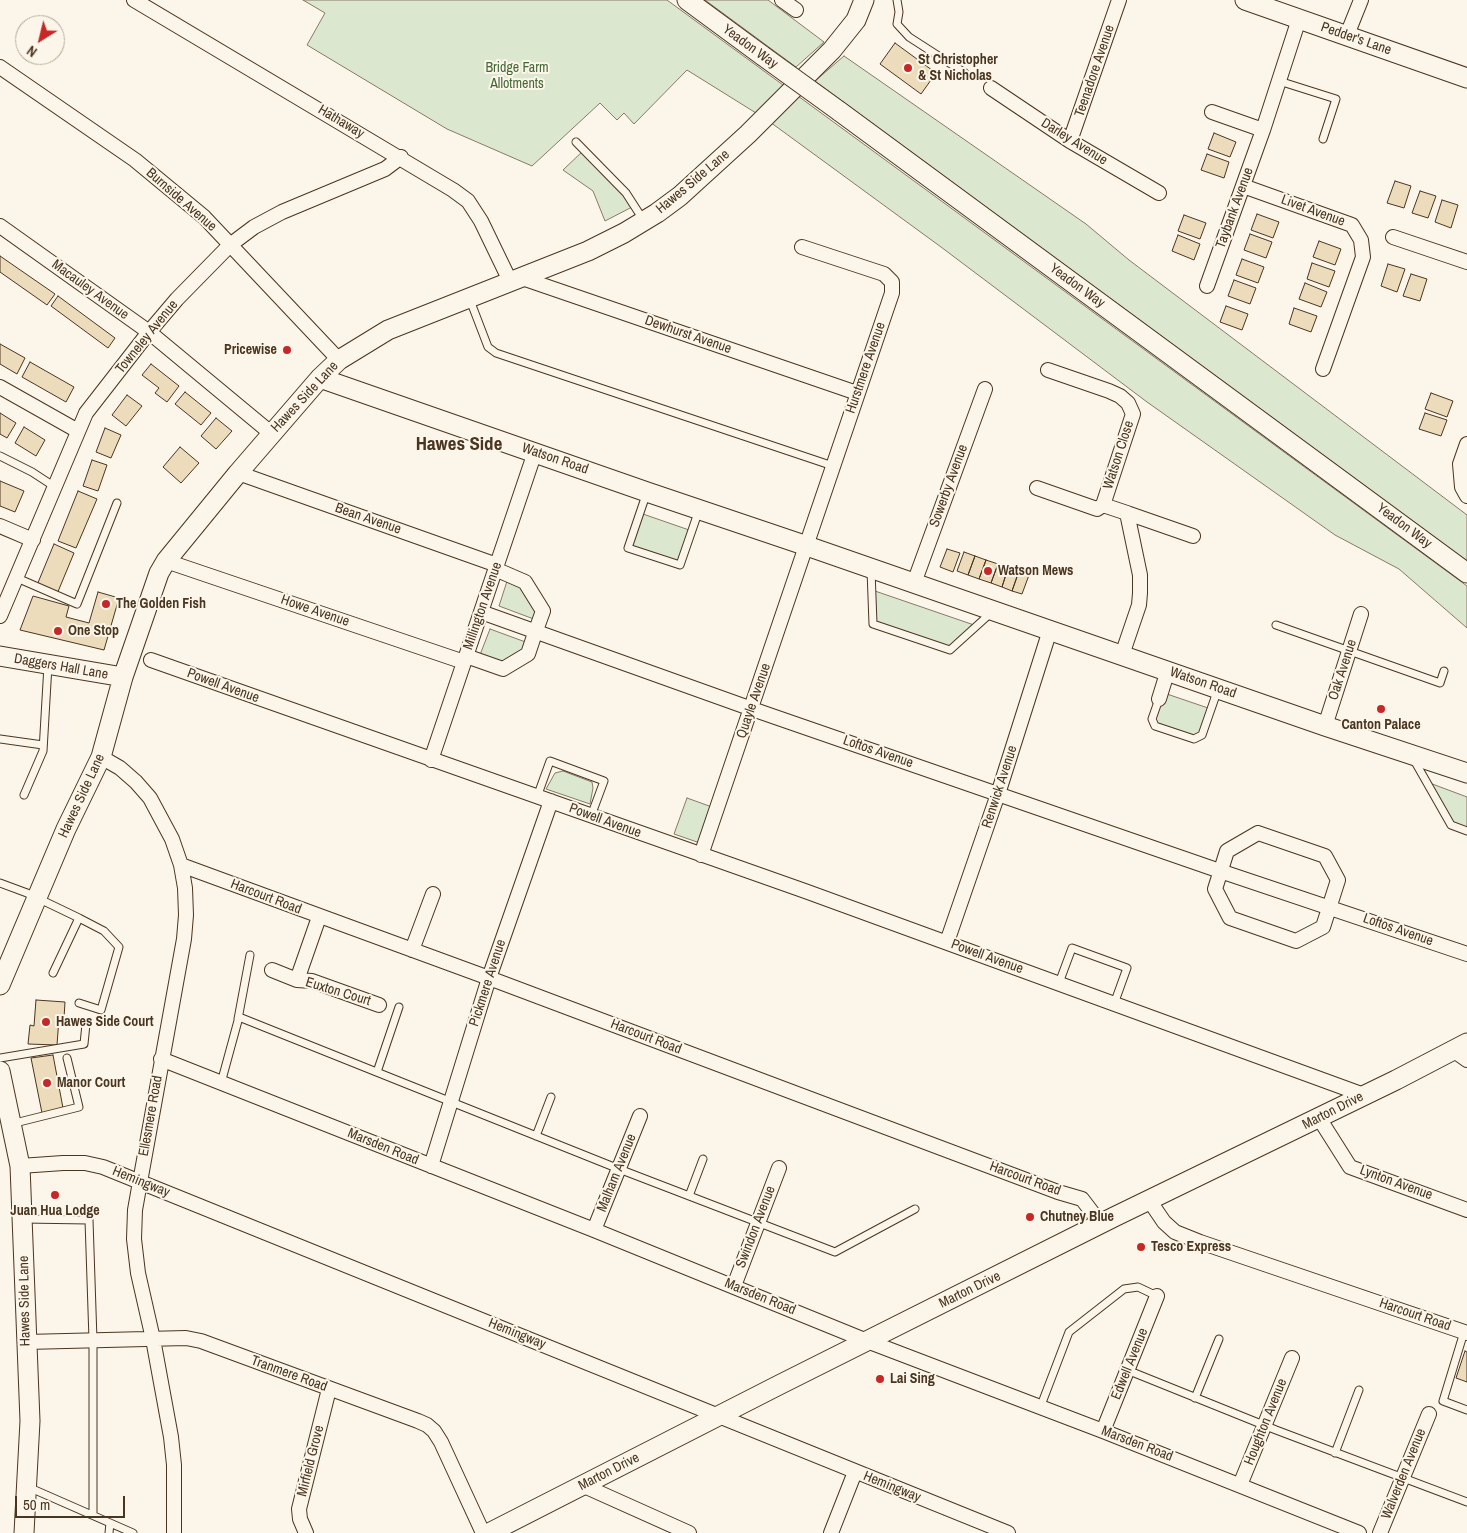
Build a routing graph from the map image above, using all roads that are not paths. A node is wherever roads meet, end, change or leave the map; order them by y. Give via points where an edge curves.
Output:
1 (134, 0) edge
2 (687, 0) edge
3 (782, 0) edge
4 (864, 0) edge
5 (897, 0) edge
6 (1119, 0) edge
7 (1245, 0) edge
8 (1361, 0) edge
9 (796, 10) dead end
10 (1299, 19) junction
11 (1347, 35) junction
12 (0, 67) edge
13 (965, 73) dead end
14 (1467, 78) edge
15 (1279, 81) junction
16 (991, 88) dead end
17 (1212, 112) dead end
18 (1263, 130) junction
19 (1323, 139) dead end
20 (1070, 141) junction
21 (576, 142) dead end
22 (401, 157) junction
23 (1243, 186) junction
24 (1159, 194) dead end
25 (644, 221) junction
26 (0, 226) edge
27 (1393, 237) dead end
28 (230, 245) junction
29 (802, 246) dead end
30 (1467, 262) edge
31 (515, 279) junction
32 (1207, 286) dead end
33 (469, 297) junction
34 (149, 332) junction
35 (339, 360) junction
36 (1323, 369) dead end
37 (1048, 370) dead end
38 (320, 378) junction
39 (0, 387) edge
40 (984, 389) dead end
41 (857, 393) junction
42 (78, 431) junction
43 (272, 434) junction
44 (1467, 444) edge
45 (535, 452) junction
46 (0, 456) edge
47 (833, 466) junction
48 (238, 473) junction
49 (55, 487) junction
50 (1037, 488) dead end
51 (647, 492) junction
52 (1467, 496) edge
53 (117, 503) dead end
54 (1103, 505) junction
55 (699, 509) junction
56 (1127, 513) junction
57 (0, 526) edge
58 (1193, 536) dead end
59 (33, 540) junction
60 (807, 546) junction
61 (166, 561) junction
62 (496, 567) junction
63 (870, 568) junction
64 (1467, 573) edge
65 (16, 578) junction
66 (914, 583) junction
67 (4, 596) edge
68 (994, 610) junction
69 (481, 612) junction
70 (1361, 614) dead end
71 (0, 616) edge
72 (1276, 626) dead end
73 (1050, 630) junction
74 (536, 633) junction
75 (1349, 651) junction
76 (1122, 654) junction
77 (0, 656) edge
78 (465, 659) junction
79 (151, 660) dead end
80 (48, 664) junction
81 (1168, 670) junction
82 (1444, 671) dead end
83 (122, 678) junction
84 (1218, 688) junction
85 (1159, 699) joint
86 (752, 709) junction
87 (1326, 726) junction
88 (0, 738) edge
89 (43, 745) junction
90 (1411, 754) junction
91 (101, 757) junction
92 (431, 760) junction
93 (1467, 772) edge
94 (998, 794) junction
95 (24, 795) dead end
96 (537, 796) junction
97 (551, 801) junction
98 (592, 816) junction
99 (1467, 831) edge
100 (701, 855) junction
101 (181, 865) junction
102 (1220, 871) junction
103 (0, 883) edge
104 (433, 894) dead end
105 (36, 898) junction
106 (1329, 907) junction
107 (319, 917) junction
108 (79, 918) junction
109 (947, 942) junction
110 (412, 950) junction
111 (1467, 954) edge
112 (250, 955) dead end
113 (272, 970) dead end
114 (53, 973) dead end
115 (489, 978) junction
116 (297, 980) junction
117 (1059, 983) junction
118 (0, 985) edge
119 (79, 1003) dead end
120 (1114, 1004) junction
121 (379, 1005) dead end
122 (399, 1007) dead end
123 (238, 1019) junction
124 (86, 1024) dead end
125 (1462, 1051) edge
126 (0, 1058) edge
127 (66, 1058) dead end
128 (161, 1059) junction
129 (0, 1072) edge
130 (377, 1072) junction
131 (221, 1083) junction
132 (1364, 1095) junction
133 (551, 1097) dead end
134 (3, 1102) edge
135 (451, 1102) junction
136 (640, 1116) dead end
137 (1319, 1118) junction
138 (11, 1124) junction
139 (536, 1136) junction
140 (703, 1159) dead end
141 (20, 1166) junction
142 (432, 1166) junction
143 (779, 1168) dead end
144 (618, 1169) junction
145 (140, 1182) junction
146 (689, 1196) junction
147 (1149, 1200) junction
148 (915, 1209) dead end
149 (1467, 1210) edge
150 (23, 1218) junction
151 (758, 1223) junction
152 (1101, 1224) junction
153 (594, 1230) junction
154 (734, 1286) junction
155 (1157, 1296) joint
156 (1466, 1333) edge
157 (153, 1339) junction
158 (1219, 1339) dead end
159 (93, 1340) junction
160 (867, 1341) junction
161 (26, 1342) junction
162 (1292, 1358) dead end
163 (1127, 1370) junction
164 (329, 1389) junction
165 (1359, 1390) dead end
166 (1195, 1398) junction
167 (1040, 1408) junction
168 (1467, 1410) edge
169 (1429, 1414) dead end
170 (718, 1416) junction
171 (1265, 1426) junction
172 (1102, 1431) junction
173 (1335, 1452) junction
174 (855, 1472) junction
175 (1403, 1478) junction
176 (1240, 1485) junction
177 (582, 1486) junction
178 (28, 1487) junction
179 (1467, 1502) edge
180 (93, 1515) junction
181 (110, 1523) junction
182 (24, 1533) edge
183 (109, 1533) edge
184 (133, 1533) edge
185 (174, 1533) edge
186 (306, 1533) edge
187 (484, 1533) edge
188 (489, 1533) edge
189 (689, 1533) edge
190 (831, 1533) edge
191 (1008, 1533) edge
192 (1359, 1533) edge
193 (1380, 1533) edge

1 - 22 street, Hathaway
2 - 64 street, Yeadon Way, bridge
3 - 9 street
4 - 25 street, Hawes Side Lane via 856,20 832,50 680,196
5 - 13 lane via 897,24 909,36
6 - 20 street, Teenadore Avenue
7 - 10 street, Pedder's Lane
8 - 11 street
10 - 11 street, Pedder's Lane
10 - 15 street, Taybank Avenue
11 - 14 street, Pedder's Lane
12 - 28 street, Burnside Avenue via 135,160 204,217
15 - 18 street, Taybank Avenue
15 - 19 lane via 1336,99
16 - 20 street, Darley Avenue
17 - 18 street
18 - 23 street, Taybank Avenue
20 - 24 street, Darley Avenue
21 - 25 lane via 626,193
22 - 28 street, Towneley Avenue via 384,170 282,212
22 - 31 street, Hathaway via 468,201
23 - 32 street, Taybank Avenue
23 - 36 street, Livet Avenue via 1352,225 1361,240 1363,256
25 - 31 street, Hawes Side Lane via 588,251
26 - 34 street, Macauley Avenue
27 - 30 street
28 - 34 street, Towneley Avenue
28 - 35 street, Burnside Avenue
29 - 41 street, Hurstmere Avenue via 884,274 892,282 892,293
31 - 33 street, Hawes Side Lane
31 - 41 street, Dewhurst Avenue
33 - 35 street, Hawes Side Lane via 388,330
33 - 47 lane via 488,347 496,353
34 - 42 street, Towneley Avenue via 86,413
34 - 43 street, Macauley Avenue
35 - 38 street, Hawes Side Lane
37 - 54 street, Watson Close via 1120,396 1128,403 1132,414
38 - 43 street, Hawes Side Lane
38 - 45 street, Watson Road
39 - 42 street
40 - 66 street, Sowerby Avenue
41 - 47 street, Hurstmere Avenue
42 - 49 street, Towneley Avenue
43 - 48 street, Hawes Side Lane
44 - 52 street via 1460,464 1462,487
45 - 51 street, Watson Road
45 - 62 street, Millington Avenue
46 - 49 lane
47 - 60 street, Hurstmere Avenue
48 - 61 street, Hawes Side Lane
48 - 62 street, Bean Avenue
49 - 59 street, Towneley Avenue
50 - 54 street, Watson Close via 1097,510
51 - 55 street, Watson Road
51 - 55 lane via 628,548 680,565
53 - 65 lane via 77,604
54 - 56 street, Watson Close
55 - 60 street, Watson Road
56 - 58 street, Watson Close
56 - 76 street via 1140,575 1140,593
57 - 59 street
59 - 65 street, Towneley Avenue
60 - 63 street, Watson Road
60 - 86 street, Quayle Avenue
61 - 78 street, Howe Avenue
61 - 83 street, Hawes Side Lane
62 - 69 street, Millington Avenue
62 - 74 street via 525,582 543,610
63 - 66 street, Watson Road
63 - 68 lane via 873,624 950,650
65 - 67 street, Towneley Avenue
66 - 68 street, Watson Road
67 - 71 street, Towneley Avenue
68 - 73 street, Watson Road
69 - 74 street, Loftos Avenue
69 - 78 street, Millington Avenue
70 - 75 street, Oak Avenue
72 - 75 lane
73 - 76 street, Watson Road
73 - 94 street, Renwick Avenue
74 - 78 street via 528,654 503,669
74 - 86 street, Loftos Avenue
75 - 82 lane via 1440,683
75 - 87 street, Oak Avenue
76 - 81 street, Watson Road
77 - 80 street, Daggers Hall Lane
78 - 92 street, Millington Avenue
79 - 92 street, Powell Avenue
80 - 83 street, Daggers Hall Lane
80 - 89 lane
81 - 84 street, Watson Road
81 - 85 street
83 - 91 street, Hawes Side Lane
84 - 85 lane, Watson Road via 1202,735 1194,739 1155,726 1152,719
84 - 87 street, Watson Road
86 - 94 street, Loftos Avenue
86 - 100 street, Quayle Avenue
87 - 90 street, Watson Road
88 - 89 lane
89 - 95 lane
90 - 93 street, Watson Road
90 - 99 lane via 1451,825
91 - 101 street, Ellesmere Road via 126,772 150,798 172,839
91 - 105 street, Hawes Side Lane
92 - 96 street, Powell Avenue
94 - 102 street, Loftos Avenue
94 - 109 street, Renwick Avenue
96 - 97 street, Powell Avenue
96 - 98 lane via 550,761 604,781
97 - 98 street, Powell Avenue
97 - 115 street, Pickmere Avenue
98 - 100 street, Powell Avenue
100 - 109 street, Powell Avenue
101 - 107 street, Harcourt Road
101 - 128 street, Ellesmere Road via 186,915 184,939
102 - 106 street, Loftos Avenue
102 - 106 street via 1215,889 1230,918 1296,941 1323,927
102 - 106 street via 1227,851 1258,834 1275,839 1325,856 1338,880
103 - 105 lane
104 - 110 street
105 - 108 lane
105 - 118 street, Hawes Side Lane
106 - 111 street, Loftos Avenue
107 - 110 street, Harcourt Road
107 - 116 street, Euxton Court
108 - 114 lane
108 - 119 lane via 104,931 118,948 101,1010
109 - 117 street, Powell Avenue
110 - 115 street, Harcourt Road
112 - 123 lane
113 - 116 street, Euxton Court
115 - 135 street, Pickmere Avenue
115 - 152 street, Harcourt Road via 1082,1199
116 - 121 street, Euxton Court via 312,981
117 - 120 street, Powell Avenue
117 - 120 lane via 1072,948 1127,968
120 - 132 street, Powell Avenue
122 - 130 lane
123 - 130 lane
123 - 131 lane
124 - 126 lane via 84,1044
125 - 132 street, Marton Drive
127 - 138 lane via 79,1107
128 - 131 street, Marsden Road
128 - 145 street, Ellesmere Road
129 - 134 street, Hawes Side Lane
130 - 135 lane
131 - 142 street, Marsden Road
132 - 137 street, Marton Drive
133 - 139 lane
134 - 138 street, Hawes Side Lane
135 - 139 lane
135 - 142 street, Pickmere Avenue
136 - 144 street, Malham Avenue
137 - 147 street, Marton Drive
137 - 149 street, Lynton Avenue via 1350,1167
138 - 141 street, Hawes Side Lane
139 - 144 lane
140 - 146 lane
141 - 145 street, Hemingway via 63,1162 85,1164 103,1167
141 - 150 street, Hawes Side Lane
142 - 153 street, Marsden Road
143 - 151 street, Swindon Avenue
144 - 146 lane
144 - 153 street, Malham Avenue
145 - 157 street, Ellesmere Road via 134,1239 144,1306
145 - 170 street, Hemingway
146 - 151 lane
147 - 152 street, Marton Drive
147 - 156 street, Harcourt Road via 1175,1232
148 - 151 lane via 835,1252
150 - 159 lane via 89,1220
150 - 161 street, Hawes Side Lane
151 - 154 street, Swindon Avenue
152 - 160 street, Marton Drive
153 - 154 street, Marsden Road
154 - 160 street, Marsden Road
155 - 163 street, Edwell Avenue
155 - 167 lane via 1138,1286 1124,1288 1069,1332
156 - 168 lane via 1443,1401
157 - 159 street, Tranmere Road
157 - 164 street, Tranmere Road via 201,1341
157 - 185 street, Ellesmere Road via 174,1465
158 - 166 lane
159 - 161 street, Tranmere Road
159 - 180 lane
160 - 167 street, Marsden Road
160 - 170 street, Marton Drive
161 - 178 street, Hawes Side Lane via 30,1421
162 - 171 street, Houghton Avenue
163 - 166 lane
163 - 172 street, Edwell Avenue
164 - 186 street, Mirfield Grove via 300,1509
164 - 187 street, Tranmere Road via 418,1421 434,1431
165 - 173 lane
166 - 171 lane
167 - 172 street, Marsden Road
169 - 175 street, Walverden Avenue
170 - 174 street, Hemingway
170 - 177 street, Marton Drive
171 - 173 lane
171 - 176 street, Houghton Avenue
172 - 176 street, Marsden Road
173 - 175 lane
174 - 190 street
174 - 191 street, Hemingway
175 - 179 lane
175 - 193 street, Walverden Avenue
176 - 192 street, Marsden Road
177 - 188 street, Marton Drive
177 - 189 street
178 - 180 lane
178 - 182 street, Hawes Side Lane
180 - 181 lane
181 - 183 lane
181 - 184 lane

